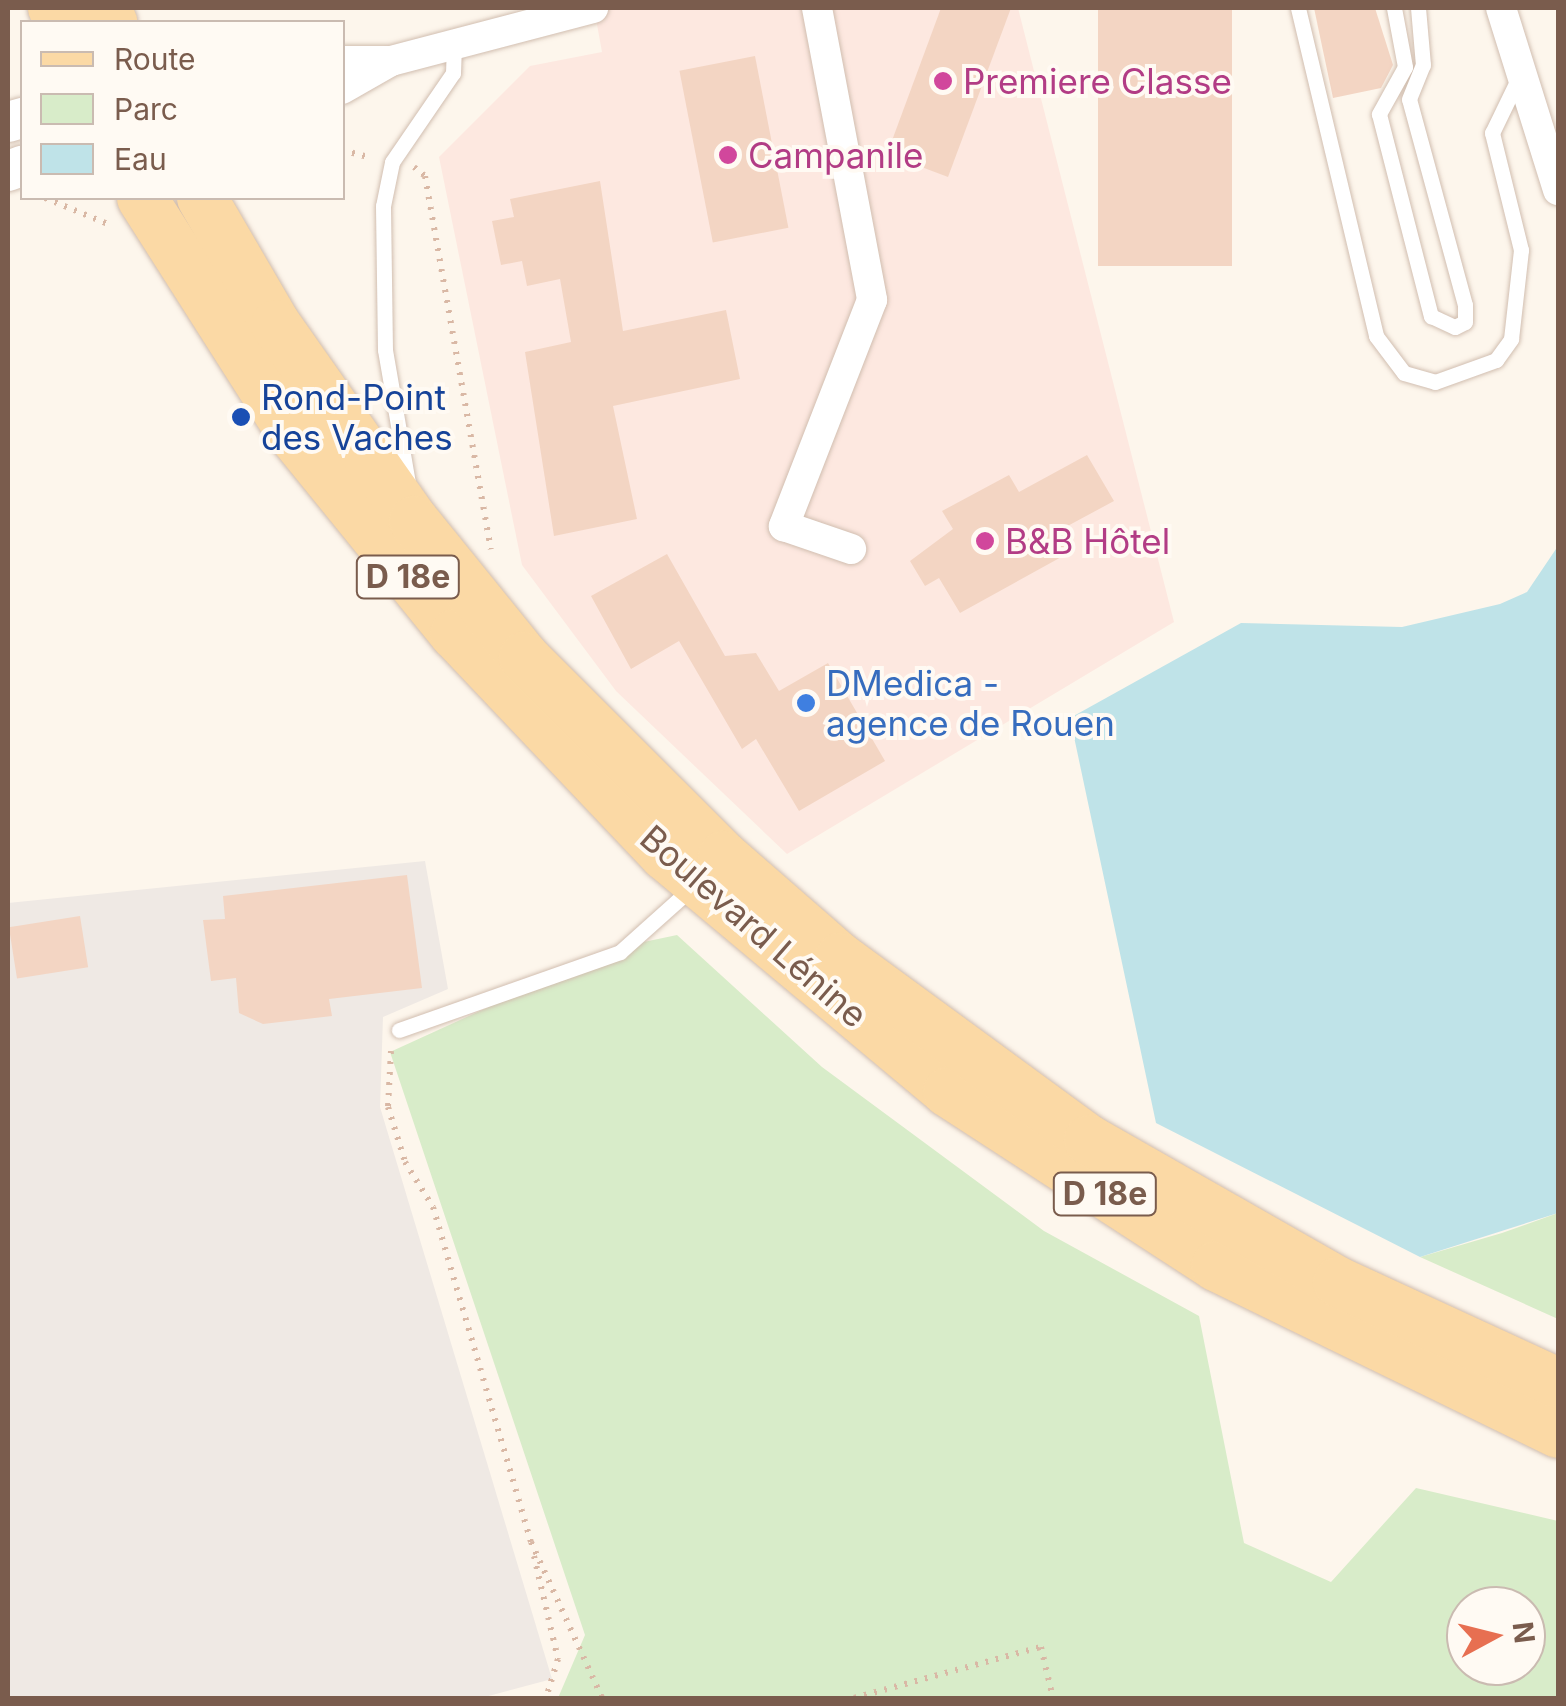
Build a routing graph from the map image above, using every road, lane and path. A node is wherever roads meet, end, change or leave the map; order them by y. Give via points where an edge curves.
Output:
1 (593, 8) edge
2 (817, 8) edge
3 (1298, 8) edge
4 (1394, 8) edge
5 (1418, 8) edge
6 (1501, 8) edge
7 (454, 42) junction
8 (345, 61) edge
9 (391, 61) junction
10 (1521, 72) junction
11 (345, 86) edge
12 (345, 151) edge
13 (376, 160) dead end
14 (412, 165) dead end
15 (1558, 190) edge
16 (55, 200) edge
17 (203, 200) edge
18 (131, 215) edge
19 (414, 521) junction
20 (851, 548) dead end
21 (494, 562) dead end
22 (698, 882) junction
23 (399, 1030) joint
24 (1558, 1383) edge
25 (1558, 1432) edge
26 (531, 1542) junction
27 (546, 1698) edge
28 (602, 1698) edge
29 (854, 1698) edge
30 (1053, 1698) edge

1 - 7 street
2 - 20 street via 872,300 784,526
3 - 10 lane via 1376,336 1404,373 1420,378 1435,382 1496,360 1512,339 1521,250 1492,134
4 - 5 lane via 1405,67 1379,114 1430,316 1455,327 1466,322 1465,305 1409,99 1423,65
6 - 10 street
7 - 9 street
7 - 19 lane via 445,91 392,162 379,252
8 - 9 street
9 - 11 street
10 - 15 street
12 - 13 path
14 - 21 path via 425,176
16 - 18 path
17 - 19 main road, Boulevard Lénine / D 18e via 276,324
18 - 22 main road, Boulevard Lénine / D 18e via 294,435 454,634
19 - 24 main road, Boulevard Lénine / D 18e via 524,657 649,786 840,958 983,1068 1202,1208
22 - 23 lane via 620,952
22 - 25 main road, Boulevard Lénine / D 18e via 948,1092 1216,1266
23 - 26 path via 386,1066 388,1107 405,1162 433,1207
26 - 27 path via 558,1659
26 - 28 path
29 - 30 path via 1041,1647

